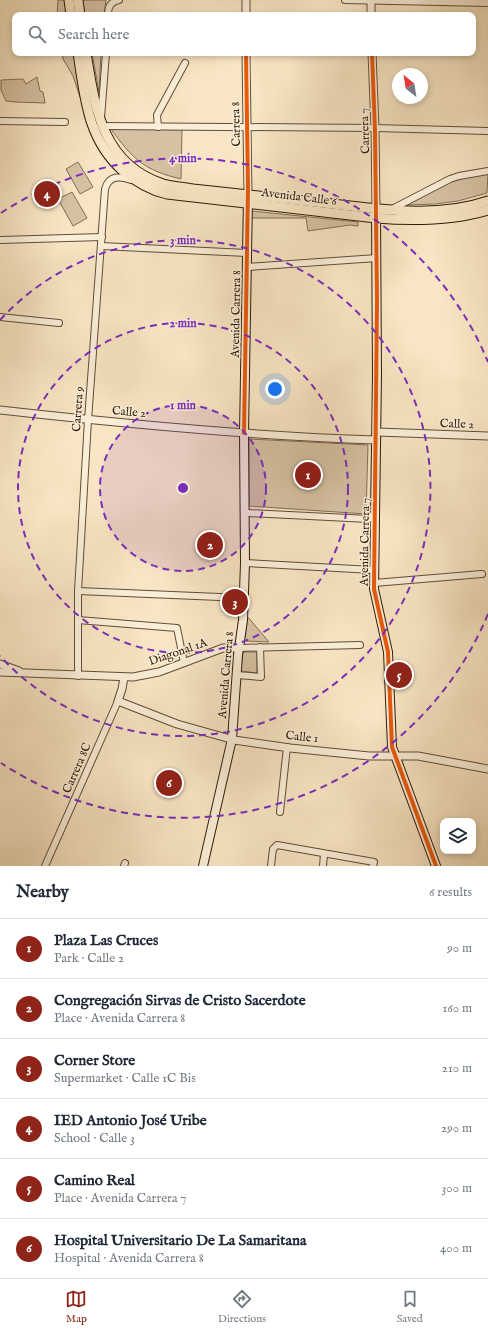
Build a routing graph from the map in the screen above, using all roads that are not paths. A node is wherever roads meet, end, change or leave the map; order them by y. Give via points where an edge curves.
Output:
1 (69, 0) edge
2 (78, 0) edge
3 (119, 0) edge
4 (246, 0) edge
5 (345, 0) edge
6 (371, 0) edge
7 (488, 3) edge
8 (71, 12) edge
9 (80, 12) edge
10 (108, 12) edge
11 (246, 12) edge
12 (371, 12) edge
13 (78, 56) edge
14 (87, 56) edge
15 (106, 56) edge
16 (246, 56) edge
17 (372, 56) edge
18 (184, 63) dead end
19 (0, 121) edge
20 (65, 122) dead end
21 (102, 125) junction
22 (158, 127) junction
23 (246, 127) junction
24 (375, 128) junction
25 (488, 131) edge
26 (488, 171) edge
27 (141, 184) junction
28 (248, 199) junction
29 (488, 201) edge
30 (376, 209) junction
31 (390, 210) junction
32 (488, 210) edge
33 (376, 218) junction
34 (102, 236) junction
35 (0, 240) edge
36 (101, 246) junction
37 (247, 253) junction
38 (377, 258) junction
39 (247, 267) junction
40 (0, 317) edge
41 (59, 323) dead end
42 (0, 410) edge
43 (88, 420) junction
44 (244, 433) junction
45 (376, 436) junction
46 (488, 436) edge
47 (246, 513) junction
48 (372, 517) junction
49 (245, 563) junction
50 (374, 570) junction
51 (482, 574) dead end
52 (374, 583) junction
53 (78, 591) junction
54 (243, 598) junction
55 (78, 620) junction
56 (360, 645) dead end
57 (260, 647) junction
58 (239, 648) junction
59 (184, 663) junction
60 (0, 664) edge
61 (0, 672) edge
62 (29, 674) junction
63 (78, 676) junction
64 (237, 676) junction
65 (124, 677) junction
66 (118, 701) junction
67 (232, 739) junction
68 (287, 747) junction
69 (394, 756) junction
70 (488, 769) edge
71 (280, 812) dead end
72 (324, 854) junction
73 (374, 864) edge
74 (45, 866) edge
75 (203, 866) edge
76 (271, 866) edge
77 (323, 866) edge
78 (436, 866) edge

1 - 8 main road
2 - 9 main road
3 - 10 street via 109,6
4 - 11 street
5 - 6 street
6 - 7 street
6 - 12 street
13 - 27 main road, Avenida Calle 6 via 88,113 99,142 117,165
14 - 21 main road, Avenida Calle 6
15 - 21 street
16 - 23 street, Carrera 8
17 - 24 street, Carrera 7
18 - 22 street via 157,115
19 - 20 street
21 - 22 street
21 - 28 main road, Avenida Calle 6 via 109,140 123,158 148,178 178,187
22 - 23 street
23 - 24 street
23 - 28 street, Carrera 8
24 - 25 street
24 - 30 street, Carrera 7
26 - 31 street via 450,179
27 - 28 main road, Avenida Calle 6 via 167,194
27 - 34 street, Carrera 9 via 118,177 108,182 105,189
28 - 30 main road, Avenida Calle 6
28 - 33 main road, Avenida Calle 6
28 - 37 main road, Avenida Carrera 8
29 - 31 main road, Avenida Calle 6 via 438,211
30 - 31 main road, Avenida Calle 6
30 - 33 main road, Avenida Carrera 7
32 - 33 main road, Avenida Calle 6 via 436,220
33 - 38 main road, Avenida Carrera 7
34 - 35 street
34 - 36 street, Carrera 9
36 - 37 street
36 - 43 street, Carrera 9
37 - 39 main road, Avenida Carrera 8
38 - 39 street
38 - 45 main road, Avenida Carrera 7
39 - 44 main road, Avenida Carrera 8
40 - 41 street
42 - 43 street, Calle 2
43 - 44 street, Calle 2
43 - 53 street, Carrera 9
44 - 45 street, Calle 2
44 - 47 main road, Avenida Carrera 8
45 - 46 street, Calle 2
45 - 48 main road, Avenida Carrera 7
47 - 48 street
47 - 49 main road, Avenida Carrera 8
48 - 50 main road, Avenida Carrera 7 via 375,527
49 - 50 street
49 - 54 main road, Avenida Carrera 8
50 - 52 main road, Avenida Carrera 7
51 - 52 street
52 - 69 main road, Avenida Carrera 7 via 388,652 390,738
53 - 54 street
53 - 55 street, Carrera 9
54 - 58 main road, Avenida Carrera 8
55 - 59 street via 177,628
55 - 63 street, Carrera 9
56 - 57 street
57 - 58 street
57 - 64 street via 261,676
58 - 59 street, Diagonal 1A via 224,648
58 - 64 main road, Avenida Carrera 8
59 - 65 street, Diagonal 1A via 149,674
60 - 62 street
61 - 62 street
62 - 63 street
63 - 65 street
64 - 67 main road, Avenida Carrera 8
65 - 66 street, Carrera 8C
66 - 67 street, Calle 1 via 177,724
66 - 74 street, Carrera 8C
67 - 68 street, Calle 1
67 - 75 main road, Avenida Carrera 8
68 - 69 street, Calle 1 via 369,756
68 - 71 street
69 - 70 street, Calle 1 via 418,756
69 - 78 main road, Avenida Carrera 7
72 - 73 street
72 - 76 street via 277,845 272,849
72 - 77 street

